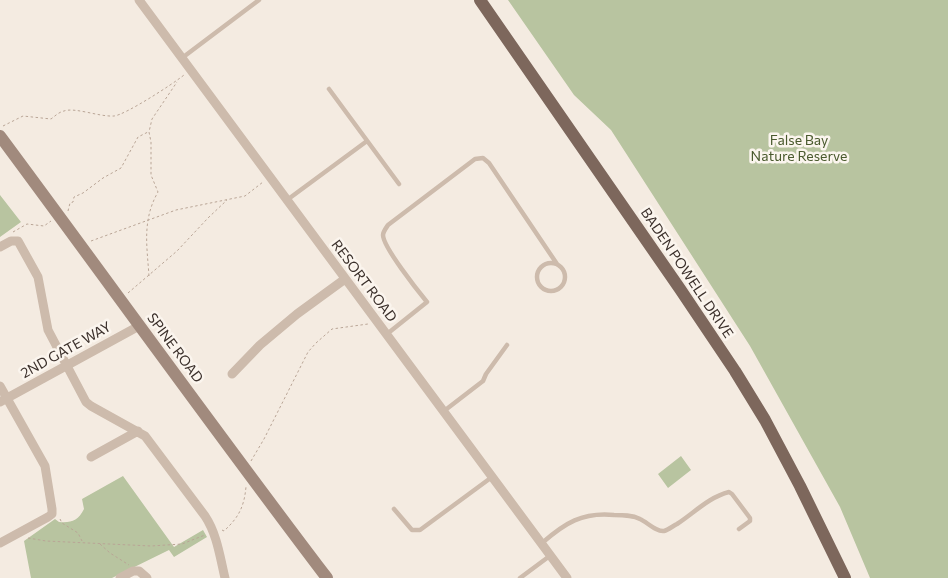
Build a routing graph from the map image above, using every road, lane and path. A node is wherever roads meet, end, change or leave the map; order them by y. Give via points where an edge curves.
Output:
1 (139, 0) edge
2 (259, 0) edge
3 (480, 0) edge
4 (182, 58) junction
5 (191, 70) junction
6 (177, 81) junction
7 (329, 89) dead end
8 (0, 128) edge
9 (149, 132) junction
10 (0, 136) edge
11 (368, 141) junction
12 (270, 177) junction
13 (399, 184) dead end
14 (228, 200) junction
15 (287, 200) junction
16 (60, 218) junction
17 (147, 221) junction
18 (14, 240) junction
19 (80, 244) junction
20 (0, 247) edge
21 (557, 264) junction
22 (149, 276) junction
23 (345, 279) junction
24 (120, 300) junction
25 (376, 321) junction
26 (139, 326) junction
27 (387, 335) junction
28 (506, 345) dead end
29 (67, 366) junction
30 (232, 374) dead end
31 (0, 386) edge
32 (4, 400) edge
33 (444, 411) junction
34 (138, 432) junction
35 (91, 457) dead end
36 (246, 472) junction
37 (492, 476) junction
38 (394, 509) dead end
39 (52, 514) junction
40 (739, 529) dead end
41 (23, 531) junction
42 (213, 531) junction
43 (83, 542) junction
44 (0, 543) edge
45 (98, 543) junction
46 (542, 543) junction
47 (551, 555) junction
48 (133, 571) junction
49 (120, 578) edge
50 (147, 578) edge
51 (225, 578) edge
52 (327, 578) edge
53 (520, 578) edge
54 (567, 578) edge
55 (845, 578) edge

1 - 4 street, RESORT ROAD
2 - 4 lane
3 - 55 main road, BADEN POWELL DRIVE via 735,372 799,483
4 - 5 street, RESORT ROAD
5 - 6 path
5 - 12 street, RESORT ROAD
6 - 8 path via 115,116 71,109 51,119 23,116
6 - 9 path via 152,119
7 - 11 lane
9 - 16 path via 138,137 121,168 74,197 67,214
9 - 17 path via 151,175 158,192
10 - 16 main road, SPINE ROAD
11 - 13 lane
11 - 15 lane
12 - 14 path via 245,196
12 - 15 street, RESORT ROAD
14 - 17 path via 176,210
14 - 22 path
15 - 23 street, RESORT ROAD
16 - 18 path via 44,226 27,224 10,234
16 - 19 main road, SPINE ROAD
17 - 19 path
17 - 22 path
18 - 20 street
18 - 29 street via 19,242 36,272 46,325
19 - 24 main road, SPINE ROAD
21 - 21 lane via 565,272 564,284 556,291 546,291 538,283 538,272 546,264
21 - 27 lane via 503,190 489,163 483,158 475,159 388,225 383,234 384,241 426,302
22 - 24 path
23 - 25 street, RESORT ROAD
23 - 30 street via 260,345
24 - 26 main road, SPINE ROAD
25 - 27 street, RESORT ROAD
25 - 36 path via 332,329 312,347
26 - 29 street, 2ND GATE WAY
26 - 36 main road, SPINE ROAD
27 - 33 street, RESORT ROAD
28 - 33 lane via 483,381
29 - 32 street, 2ND GATE WAY
29 - 34 street via 89,404
31 - 32 street
32 - 39 street via 44,466
33 - 37 street, RESORT ROAD
34 - 35 street
34 - 42 street via 145,436
36 - 42 path via 243,507 224,531
36 - 52 main road, SPINE ROAD
37 - 38 lane via 420,530 412,530
37 - 46 street, RESORT ROAD
39 - 41 street
39 - 43 path via 78,533
40 - 46 lane via 750,519 729,492 664,531 631,516 592,515 574,519
41 - 43 path via 26,537
41 - 44 street
42 - 45 path via 182,544
42 - 51 street
43 - 45 path
45 - 48 path
46 - 47 street, RESORT ROAD
47 - 53 lane
47 - 54 street, RESORT ROAD
48 - 49 street
48 - 50 street via 139,571

